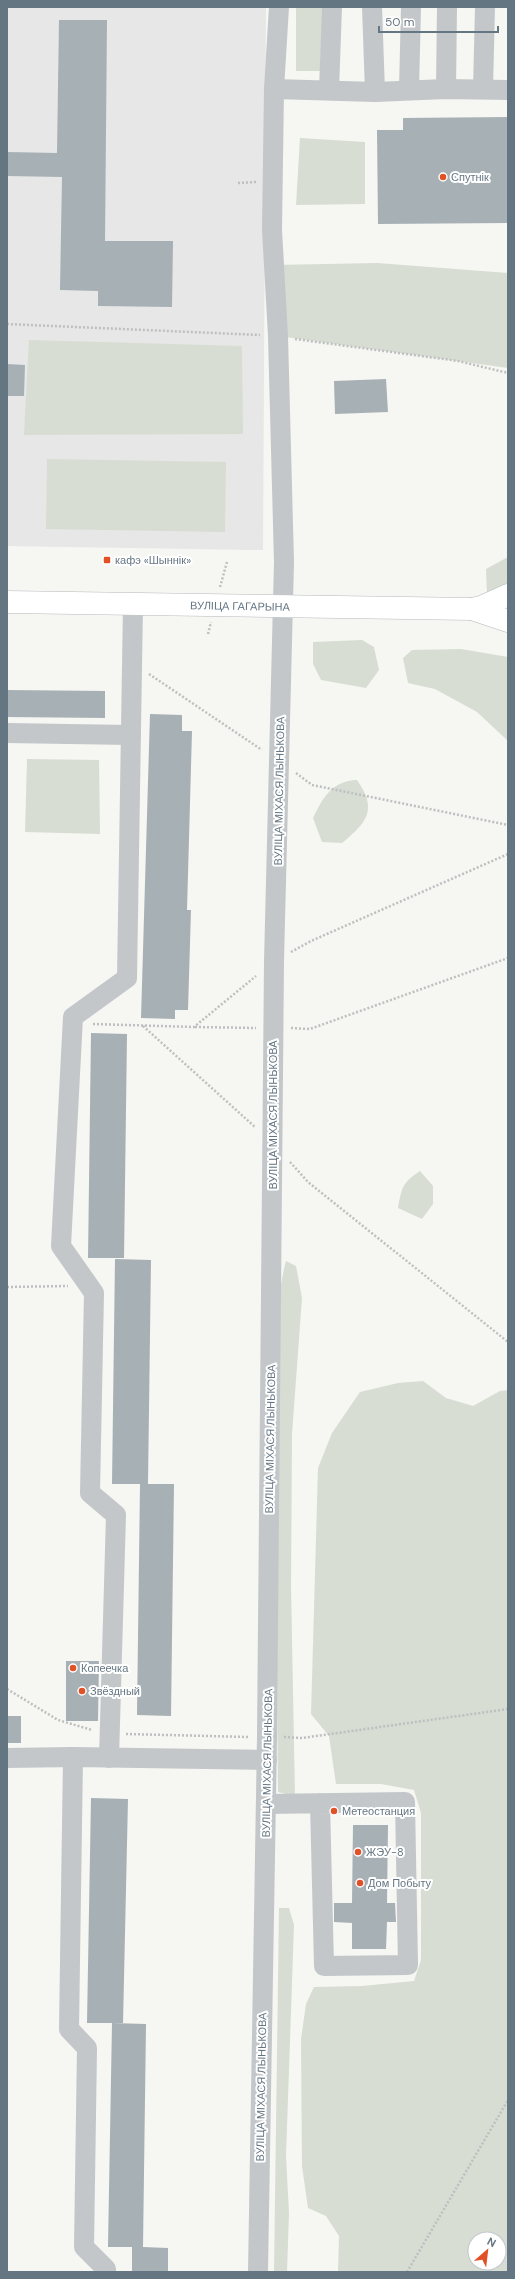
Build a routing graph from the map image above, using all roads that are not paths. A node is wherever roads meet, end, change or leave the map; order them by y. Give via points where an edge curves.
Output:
1 (279, 7) edge
2 (332, 7) edge
3 (372, 7) edge
4 (411, 7) edge
5 (447, 7) edge
6 (485, 7) edge
7 (446, 88) junction
8 (274, 89) junction
9 (483, 89) junction
10 (329, 90) junction
11 (409, 90) junction
12 (508, 90) edge
13 (375, 92) junction
14 (508, 594) edge
15 (7, 602) edge
16 (133, 604) junction
17 (284, 607) junction
18 (472, 609) junction
19 (508, 621) edge
20 (7, 733) edge
21 (131, 735) junction
22 (73, 1757) junction
23 (7, 1758) edge
24 (110, 1758) junction
25 (267, 1760) junction
26 (320, 1803) junction
27 (266, 1804) junction
28 (106, 2272) edge
29 (258, 2272) edge

1 - 8 street, ВУЛІЦА МІХАСЯ ЛЫНЬКОВА
2 - 10 street
3 - 13 street
4 - 11 street
5 - 7 street
6 - 9 street
7 - 9 street
7 - 11 street
8 - 10 street
8 - 17 street, ВУЛІЦА МІХАСЯ ЛЫНЬКОВА via 272,230 278,336
9 - 12 street
10 - 13 street
11 - 13 street
14 - 18 main road, ВУЛІЦА ГАГАРЫНА
15 - 16 main road, ВУЛІЦА ГАГАРЫНА
16 - 17 main road, ВУЛІЦА ГАГАРЫНА
16 - 21 street
17 - 18 main road, ВУЛІЦА ГАГАРЫНА
17 - 25 street, ВУЛІЦА МІХАСЯ ЛЫНЬКОВА via 274,1028
18 - 19 main road, ВУЛІЦА ГАГАРЫНА
20 - 21 street
21 - 24 street via 127,978 73,1017 61,1246 94,1292 90,1493 116,1515
22 - 23 street
22 - 24 street
22 - 28 street via 68,2029 87,2048 84,2247
24 - 25 street
25 - 27 street, ВУЛІЦА МІХАСЯ ЛЫНЬКОВА
26 - 26 street via 405,1802 408,1965 324,1966
26 - 27 street
27 - 29 street, ВУЛІЦА МІХАСЯ ЛЫНЬКОВА

